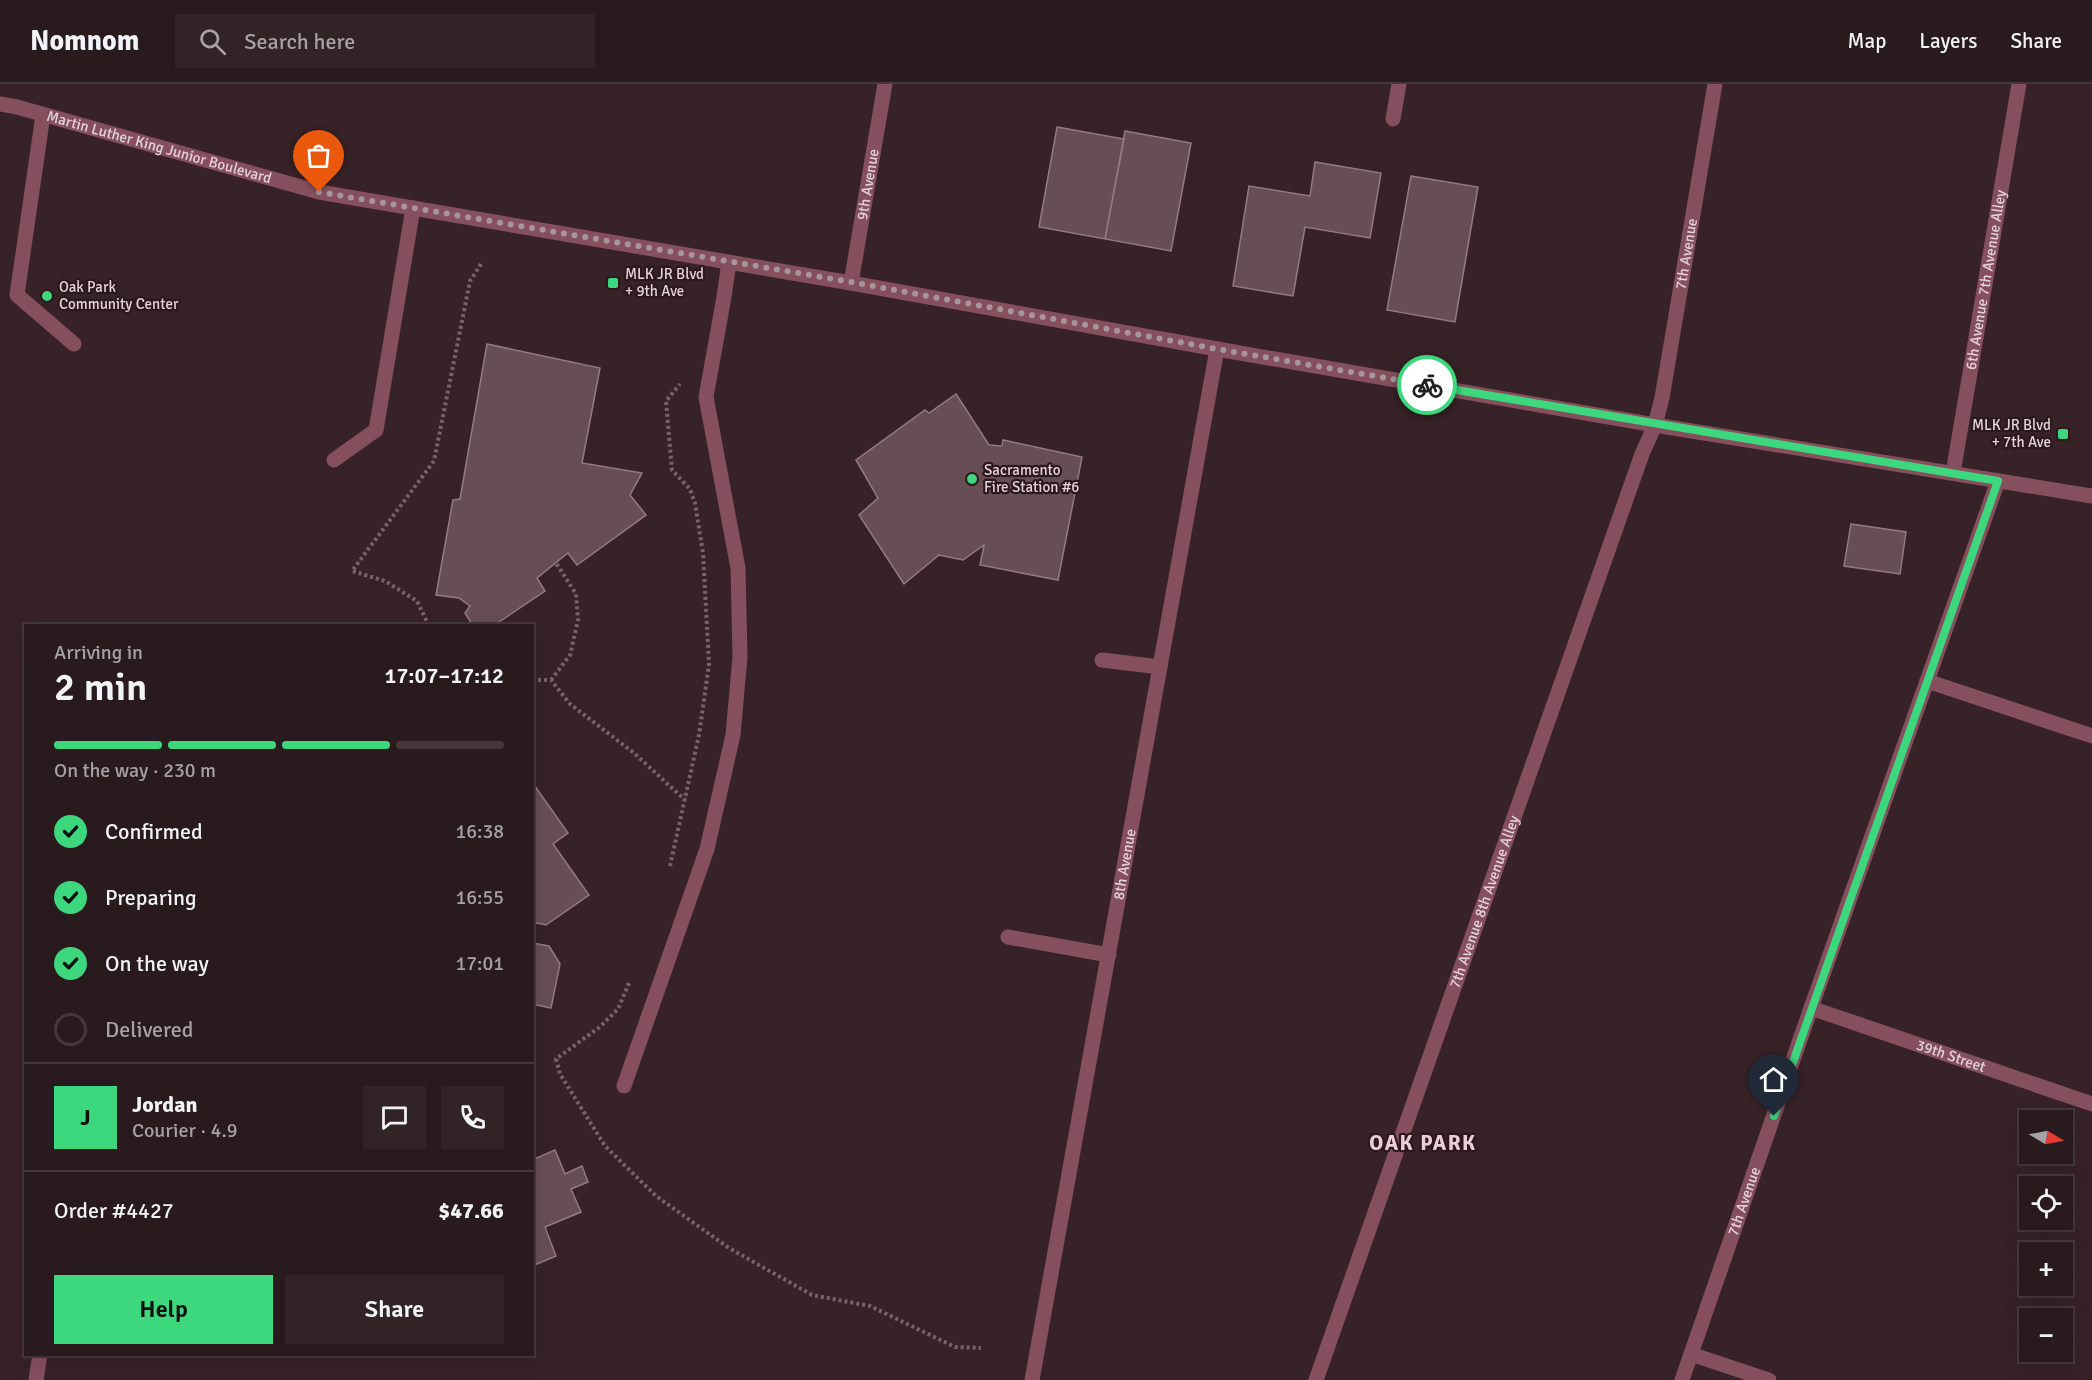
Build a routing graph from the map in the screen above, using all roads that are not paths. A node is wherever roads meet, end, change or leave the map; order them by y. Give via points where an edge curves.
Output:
1 (885, 84) edge
2 (1399, 84) edge
3 (1715, 84) edge
4 (2019, 84) edge
5 (0, 105) edge
6 (43, 115) junction
7 (1393, 119) dead end
8 (413, 208) junction
9 (729, 262) junction
10 (851, 282) junction
11 (74, 344) dead end
12 (1217, 349) junction
13 (1655, 425) junction
14 (334, 460) dead end
15 (1953, 473) junction
16 (1998, 481) junction
17 (2092, 496) edge
18 (1102, 660) dead end
19 (1160, 667) junction
20 (1927, 681) junction
21 (2092, 736) edge
22 (1008, 937) dead end
23 (1109, 955) junction
24 (1811, 1008) junction
25 (624, 1086) dead end
26 (2092, 1104) edge
27 (1691, 1353) junction
28 (40, 1356) edge
29 (36, 1380) edge
30 (1032, 1380) edge
31 (1316, 1380) edge
32 (1682, 1380) edge
33 (1769, 1380) edge

1 - 10 street, 9th Avenue
2 - 7 street
3 - 13 street, 7th Avenue
4 - 15 street, 6th Avenue 7th Avenue Alley
5 - 6 street, Martin Luther King Junior Boulevard
6 - 8 street, Martin Luther King Junior Boulevard via 319,192
6 - 11 street via 17,295
8 - 9 street, Martin Luther King Junior Boulevard
8 - 14 street via 376,430
9 - 10 street, Martin Luther King Junior Boulevard
9 - 25 street via 706,397 738,568 740,657 734,735 707,849
10 - 12 street, Martin Luther King Junior Boulevard
12 - 13 street, Martin Luther King Junior Boulevard
12 - 19 street, 8th Avenue
13 - 15 street, Martin Luther King Junior Boulevard
13 - 31 street, 7th Avenue 8th Avenue Alley
15 - 16 street, Martin Luther King Junior Boulevard
16 - 17 street, Martin Luther King Junior Boulevard
16 - 20 street, 7th Avenue
18 - 19 street
19 - 23 street, 8th Avenue
20 - 21 street
20 - 24 street, 7th Avenue
22 - 23 street
23 - 30 street, 8th Avenue
24 - 26 street, 39th Street
24 - 27 street, 7th Avenue
27 - 32 street, 7th Avenue
27 - 33 street
28 - 29 street

